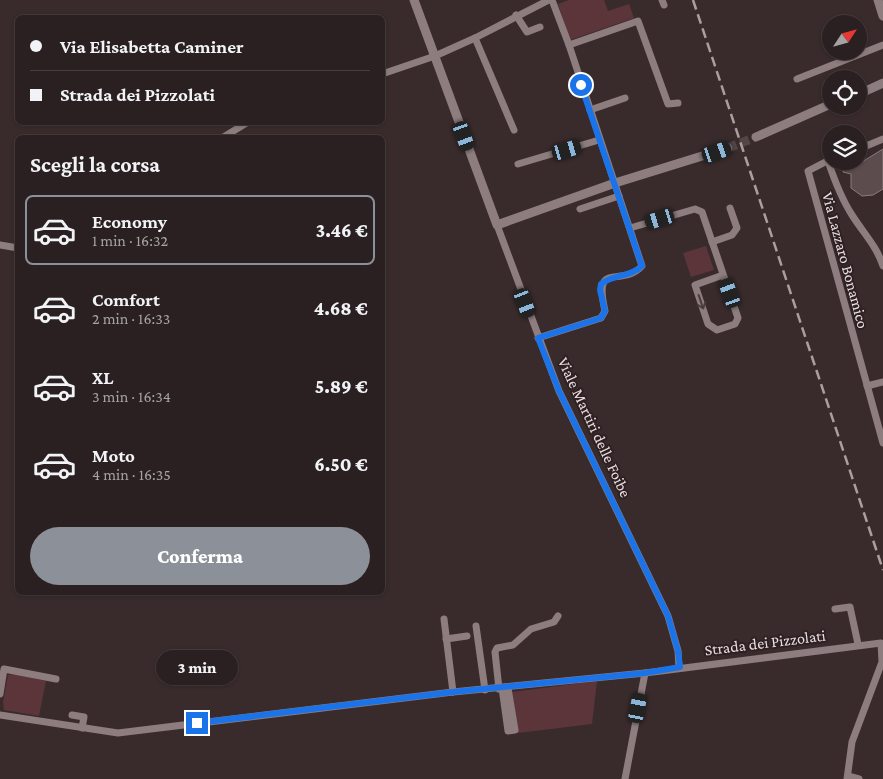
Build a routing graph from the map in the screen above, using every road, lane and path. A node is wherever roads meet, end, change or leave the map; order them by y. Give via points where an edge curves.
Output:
1 (414, 0) edge
2 (550, 0) edge
3 (878, 0) edge
4 (516, 15) junction
5 (883, 16) edge
6 (540, 27) dead end
7 (476, 38) junction
8 (569, 45) junction
9 (883, 45) edge
10 (435, 56) junction
11 (385, 73) edge
12 (797, 80) dead end
13 (883, 83) edge
14 (883, 88) edge
15 (872, 89) junction
16 (867, 91) edge
17 (625, 98) dead end
18 (678, 103) dead end
19 (822, 108) edge
20 (590, 110) junction
21 (243, 125) edge
22 (514, 130) dead end
23 (227, 135) edge
24 (756, 137) tunnel mouth
25 (883, 139) edge
26 (599, 140) junction
27 (867, 145) edge
28 (728, 148) tunnel mouth
29 (518, 164) dead end
30 (822, 164) edge
31 (832, 170) edge
32 (615, 183) junction
33 (619, 196) junction
34 (730, 208) dead end
35 (580, 209) dead end
36 (497, 225) junction
37 (630, 228) junction
38 (712, 242) junction
39 (0, 245) edge
40 (15, 248) edge
41 (883, 266) edge
42 (723, 275) junction
43 (538, 338) junction
44 (883, 382) edge
45 (866, 386) junction
46 (883, 443) edge
47 (835, 609) dead end
48 (558, 616) dead end
49 (444, 619) dead end
50 (476, 626) dead end
51 (467, 636) dead end
52 (446, 639) junction
53 (858, 644) junction
54 (680, 667) junction
55 (2, 668) edge
56 (645, 673) junction
57 (56, 680) dead end
58 (503, 688) junction
59 (485, 690) junction
60 (453, 692) junction
61 (0, 694) edge
62 (72, 715) dead end
63 (0, 716) edge
64 (82, 728) junction
65 (508, 731) dead end
66 (847, 777) edge
67 (625, 779) edge
68 (859, 779) edge

1 - 10 street, Viale Martiri delle Foibe
2 - 4 street
2 - 8 street
3 - 5 street
4 - 6 street via 527,32
4 - 7 street
7 - 10 street
7 - 22 street
8 - 18 street via 638,21 668,104
8 - 20 street
9 - 12 street
10 - 11 street
10 - 36 street, Viale Martiri delle Foibe
13 - 15 street
14 - 15 street
15 - 16 street
17 - 20 street
19 - 24 street
20 - 26 street
21 - 23 street
25 - 27 street
26 - 29 street
26 - 32 street
28 - 32 street
30 - 45 street, Via Lazzaro Bonamico via 808,171
31 - 41 street via 836,185 852,215 877,248
32 - 33 street
32 - 36 street
33 - 35 street
33 - 37 street
34 - 38 street via 737,228 732,235
36 - 43 street, Viale Martiri delle Foibe
37 - 38 street via 697,209 702,212
37 - 43 street via 642,266 634,272 609,277 601,284 605,311 601,318
38 - 42 street
39 - 40 street
42 -> 42 street via 695,285 708,324 717,330 735,324 738,318
43 - 54 street, Viale Martiri delle Foibe via 559,391 664,608
44 - 45 street
45 - 46 street, Via Lazzaro Bonamico
47 - 53 street, Strada dei Pizzolati via 850,607
48 - 58 street via 554,622 531,629 513,645 497,648 495,652
49 - 52 street
50 - 59 street
51 - 52 street
52 - 60 street
53 - 54 street, Strada dei Pizzolati
53 - 66 street, Strada dei Pizzolati via 881,643 882,662 852,742
54 - 56 street, Strada dei Pizzolati
55 - 57 street
55 - 61 street
56 - 58 street, Strada dei Pizzolati
56 - 67 street
58 - 59 street, Strada dei Pizzolati
58 - 65 street via 515,730
59 - 60 street, Strada dei Pizzolati
60 - 64 street, Strada dei Pizzolati via 118,733
62 - 64 street via 84,717
63 - 64 street, Strada dei Pizzolati
66 - 68 street

